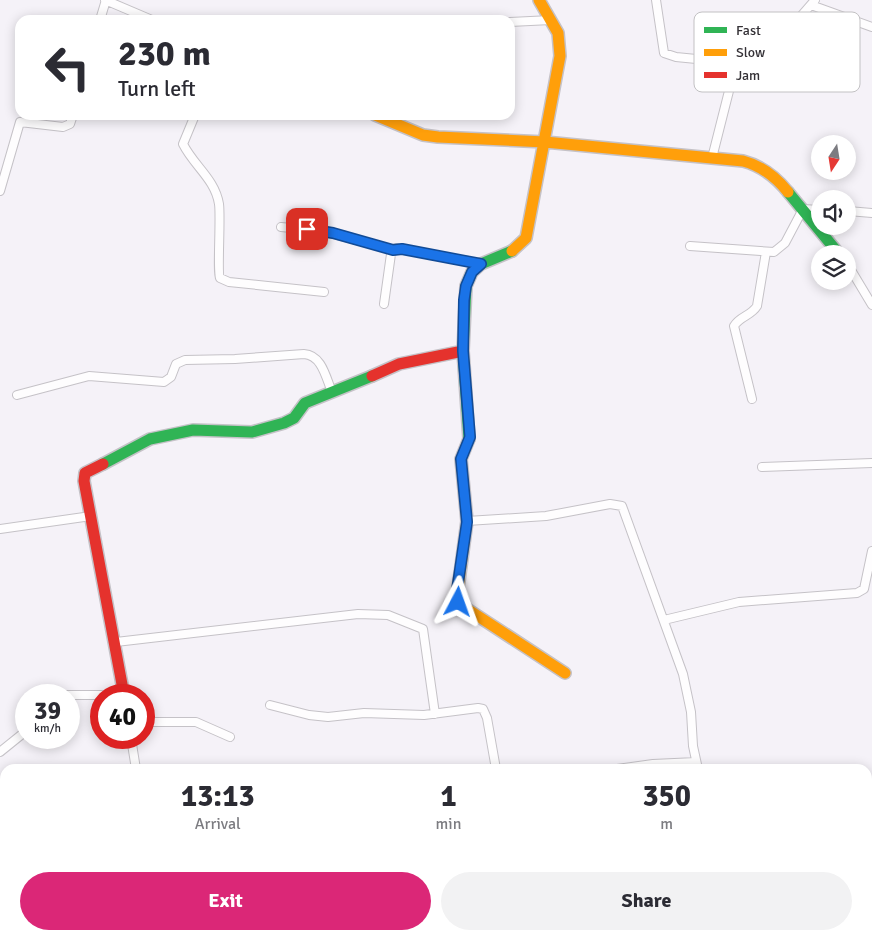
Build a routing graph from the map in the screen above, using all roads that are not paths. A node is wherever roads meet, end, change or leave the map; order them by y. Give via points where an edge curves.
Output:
1 (105, 0) edge
2 (539, 0) edge
3 (656, 0) edge
4 (813, 3) edge
5 (835, 12) edge
6 (101, 15) edge
7 (140, 15) edge
8 (551, 20) junction
9 (515, 22) edge
10 (860, 22) edge
11 (872, 27) edge
12 (694, 59) edge
13 (729, 92) edge
14 (71, 120) edge
15 (193, 120) edge
16 (387, 120) edge
17 (545, 142) junction
18 (712, 158) junction
19 (0, 189) edge
20 (803, 209) junction
21 (811, 209) edge
22 (856, 212) edge
23 (872, 213) edge
24 (281, 227) dead end
25 (832, 245) edge
26 (690, 246) dead end
27 (393, 250) junction
28 (766, 252) junction
29 (481, 264) junction
30 (856, 278) edge
31 (324, 292) dead end
32 (384, 304) dead end
33 (872, 305) edge
34 (463, 351) junction
35 (332, 392) junction
36 (17, 395) dead end
37 (752, 399) dead end
38 (872, 463) edge
39 (762, 467) dead end
40 (91, 516) junction
41 (467, 522) junction
42 (0, 529) edge
43 (872, 551) edge
44 (664, 620) junction
45 (116, 642) junction
46 (565, 673) dead end
47 (122, 684) edge
48 (270, 705) dead end
49 (434, 714) junction
50 (155, 722) edge
51 (230, 737) dead end
52 (15, 740) edge
53 (133, 749) edge
54 (0, 752) edge
55 (135, 764) edge
56 (495, 764) edge
57 (697, 764) edge

1 - 6 street
1 - 7 street
2 - 8 street
3 - 12 street via 664,53
4 - 5 street
8 - 9 street
8 - 17 street via 558,33 560,56
10 - 11 street
13 - 18 street
14 - 19 street via 62,128 20,122
15 - 31 street via 183,144 208,177 218,203 220,278 229,282
16 - 17 street via 423,135
17 - 18 street
17 - 29 street via 526,238 515,249
18 - 20 street via 758,165 781,183
20 - 21 street
20 - 25 street
20 - 28 street via 782,247
22 - 23 street
24 - 27 street via 328,232
26 - 28 street
27 - 29 street
27 - 32 street
28 - 37 street via 757,306 753,313 739,319 734,326
29 - 34 street via 472,272 466,286
30 - 33 street
34 - 35 street via 399,364
34 - 41 street via 470,431 461,459
35 - 36 street via 316,357 304,354 185,360 176,364 171,377 164,382 89,376
35 - 40 street via 305,403 290,421 258,431 192,430 150,439 85,473
38 - 39 street
40 - 42 street
40 - 45 street
41 - 44 street via 546,516 610,504 622,506
41 - 46 street via 458,602
43 - 44 street via 864,589 857,593 739,602
44 - 57 street via 688,696
45 - 47 street
45 - 49 street via 358,614 388,615 422,629
48 - 49 street via 318,716
49 - 56 street via 482,709 487,718
50 - 51 street via 196,722
52 - 54 street
53 - 55 street

